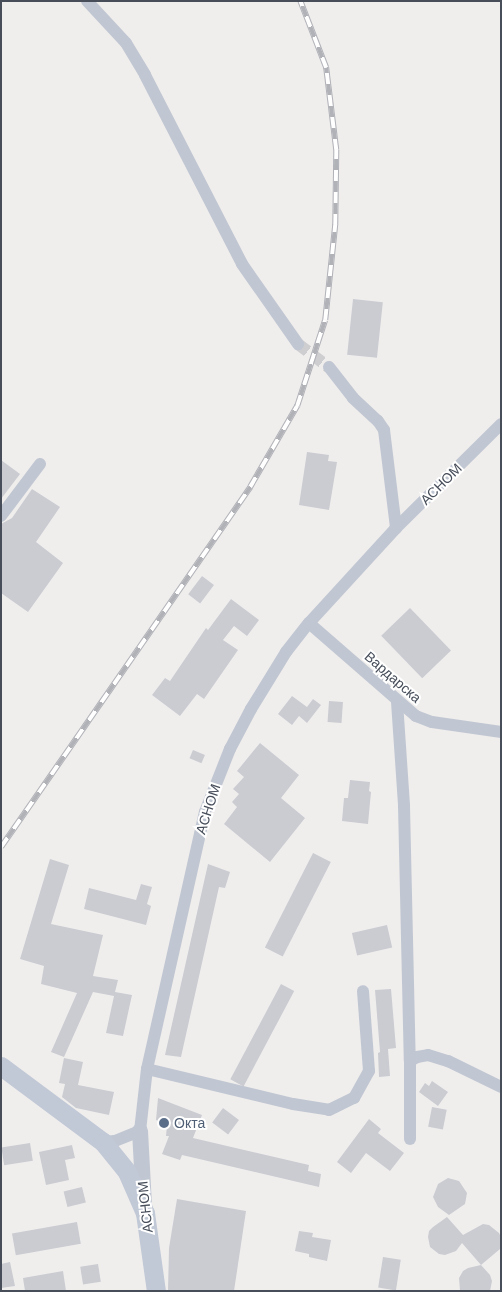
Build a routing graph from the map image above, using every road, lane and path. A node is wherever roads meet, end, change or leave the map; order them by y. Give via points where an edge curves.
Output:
1 (87, 1) edge
2 (298, 344) tunnel mouth
3 (329, 367) tunnel mouth
4 (501, 424) edge
5 (40, 464) dead end
6 (1, 516) edge
7 (396, 528) junction
8 (310, 623) junction
9 (397, 702) junction
10 (501, 732) edge
11 (363, 992) dead end
12 (410, 1061) junction
13 (1, 1066) edge
14 (147, 1069) junction
15 (501, 1086) edge
16 (140, 1132) junction
17 (410, 1139) dead end
18 (103, 1142) junction
19 (145, 1213) junction
20 (156, 1291) edge

1 - 2 street via 126,43 242,264
3 - 7 street via 384,430
4 - 7 street, АСНОМ
5 - 6 street
7 - 8 street, АСНОМ
8 - 9 street, Вардарска
8 - 14 street, АСНОМ via 286,652 251,709 204,812
9 - 10 street, Вардарска via 416,716 432,722
9 - 12 street via 404,806
11 - 14 street via 369,1071 354,1098 329,1110
12 - 15 street via 428,1055
12 - 17 street
13 - 18 main road
14 - 16 street, АСНОМ
16 - 18 street
16 - 19 street, АСНОМ
18 - 19 main road via 127,1172
19 - 20 main road, АСНОМ

